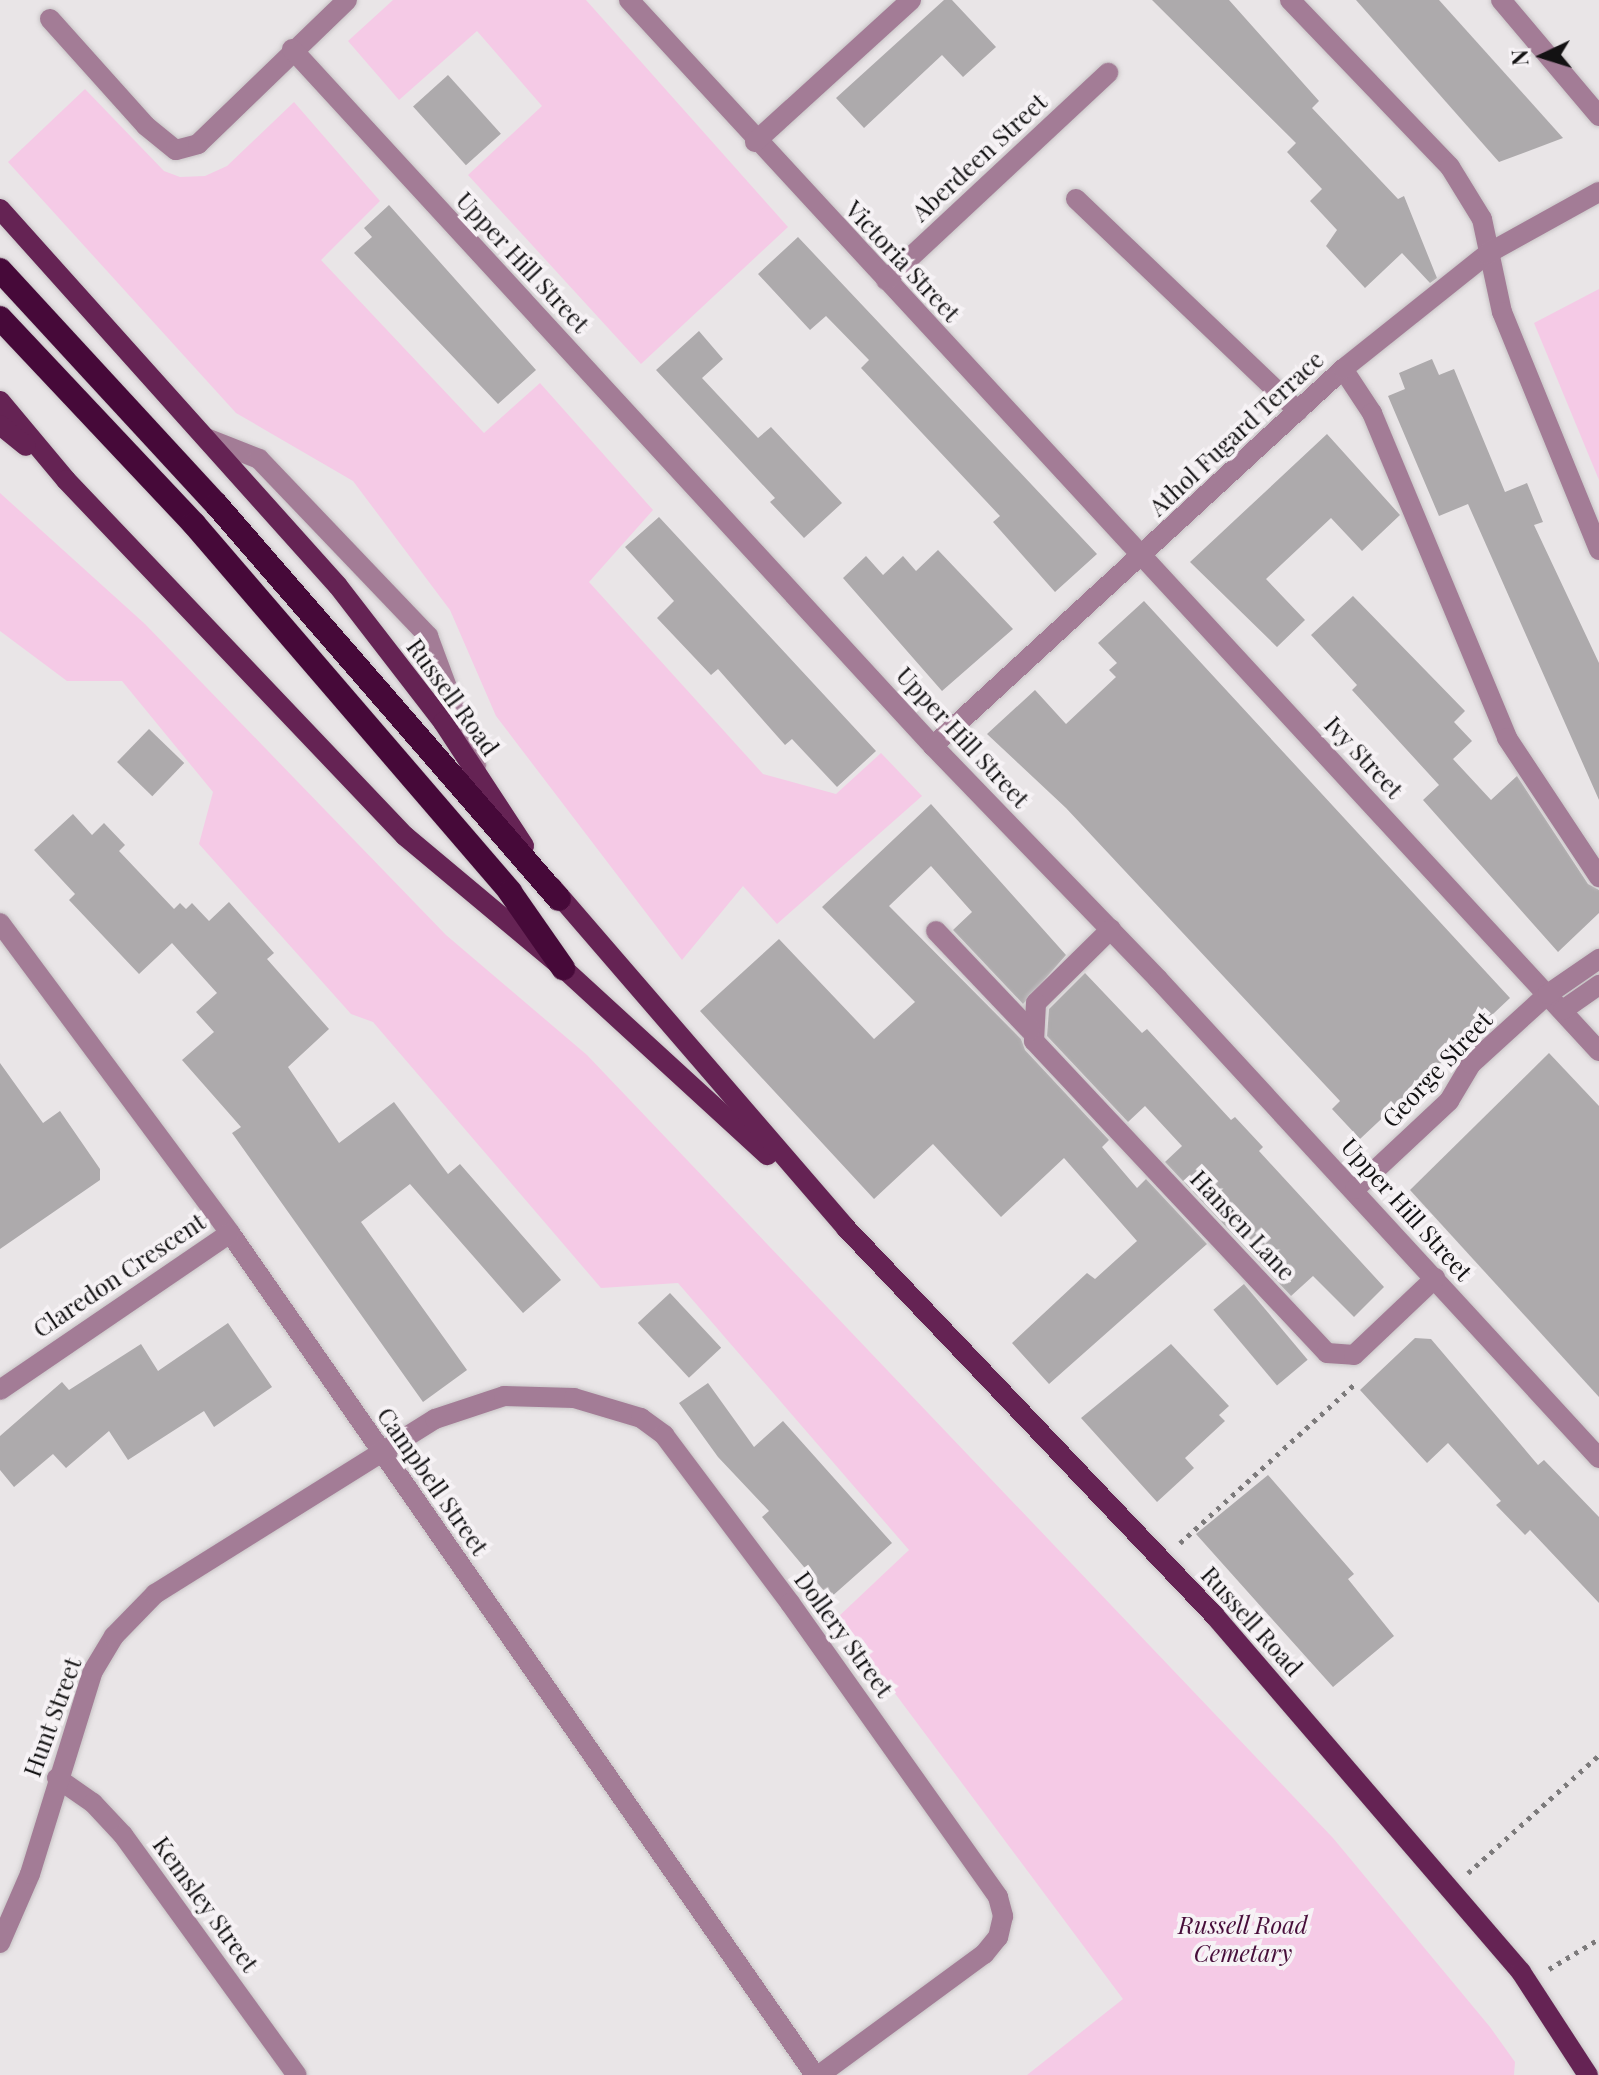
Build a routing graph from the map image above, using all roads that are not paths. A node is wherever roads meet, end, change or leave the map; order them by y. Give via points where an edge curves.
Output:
1 (347, 0) edge
2 (629, 0) edge
3 (911, 0) edge
4 (1290, 0) edge
5 (1501, 0) edge
6 (50, 19) dead end
7 (292, 49) junction
8 (1108, 73) dead end
9 (1599, 116) edge
10 (755, 142) junction
11 (1599, 192) edge
12 (1076, 199) dead end
13 (0, 209) edge
14 (1487, 254) junction
15 (0, 270) edge
16 (886, 280) junction
17 (0, 318) edge
18 (1343, 369) junction
19 (0, 401) edge
20 (1298, 411) junction
21 (0, 425) edge
22 (206, 438) junction
23 (66, 480) junction
24 (1599, 550) edge
25 (1141, 556) junction
26 (933, 746) junction
27 (481, 781) junction
28 (1599, 877) edge
29 (559, 899) junction
30 (0, 923) edge
31 (1111, 929) junction
32 (936, 931) dead end
33 (1599, 959) edge
34 (563, 968) junction
35 (1599, 985) edge
36 (1548, 994) junction
37 (1563, 1010) junction
38 (1030, 1030) junction
39 (1599, 1051) edge
40 (1355, 1189) junction
41 (846, 1228) junction
42 (230, 1233) junction
43 (1435, 1278) junction
44 (0, 1390) edge
45 (379, 1449) junction
46 (1599, 1458) edge
47 (57, 1778) junction
48 (0, 1943) edge
49 (297, 2075) edge
50 (817, 2075) edge
51 (1588, 2075) edge

1 - 7 street
2 - 10 street, Victoria Street
3 - 10 street
4 - 14 street via 1450,167 1482,219
5 - 9 street
6 - 7 street via 146,126 176,150 198,144
7 - 26 street, Upper Hill Street
8 - 16 street, Aberdeen Street
10 - 16 street, Victoria Street
11 - 14 street, Athol Fugard Terrace
12 - 20 street
13 - 22 main road, Russell Road
14 - 18 street, Athol Fugard Terrace
14 - 24 street via 1502,312
15 - 29 highway via 216,504
16 - 25 street, Victoria Street
17 - 34 highway via 194,524 510,892
18 - 20 street, Athol Fugard Terrace
18 - 28 street via 1372,413 1507,738
19 - 23 main road, Russell Road
20 - 25 street, Athol Fugard Terrace
21 - 23 main road
22 - 27 main road, Russell Road via 338,586 443,722
22 - 27 street via 259,459 428,636
23 - 34 main road, Russell Road via 405,836
25 - 26 street, Athol Fugard Terrace
25 - 36 street, Ivy Street
26 - 31 street, Upper Hill Street
27 - 29 main road, Russell Road
29 - 41 main road, Russell Road
30 - 42 street, Campbell Street
31 - 38 street via 1036,1003
31 - 40 street, Upper Hill Street
32 - 38 street, Hansen Lane
33 - 36 street, George Street
34 - 41 main road, Russell Road
35 - 37 street
36 - 37 street, Ivy Street
36 - 40 street, George Street via 1471,1064 1449,1101
37 - 39 street, Ivy Street
38 - 43 street, Hansen Lane via 1034,1041 1327,1353 1354,1355
40 - 43 street, Upper Hill Street
41 - 51 main road, Russell Road via 1162,1560 1529,1983
42 - 44 street, Claredon Crescent
42 - 45 street, Campbell Street
43 - 46 street, Upper Hill Street
45 - 47 street, Hunt Street via 155,1594 114,1636 93,1671
45 - 50 street, Campbell Street
45 - 50 street, Dollery Street via 435,1419 504,1396 574,1398 641,1418 664,1435 790,1603 998,1897 1003,1916 998,1937 984,1954
47 - 48 street, Hunt Street via 30,1874
47 - 49 street, Kemsley Street via 93,1803 123,1835

